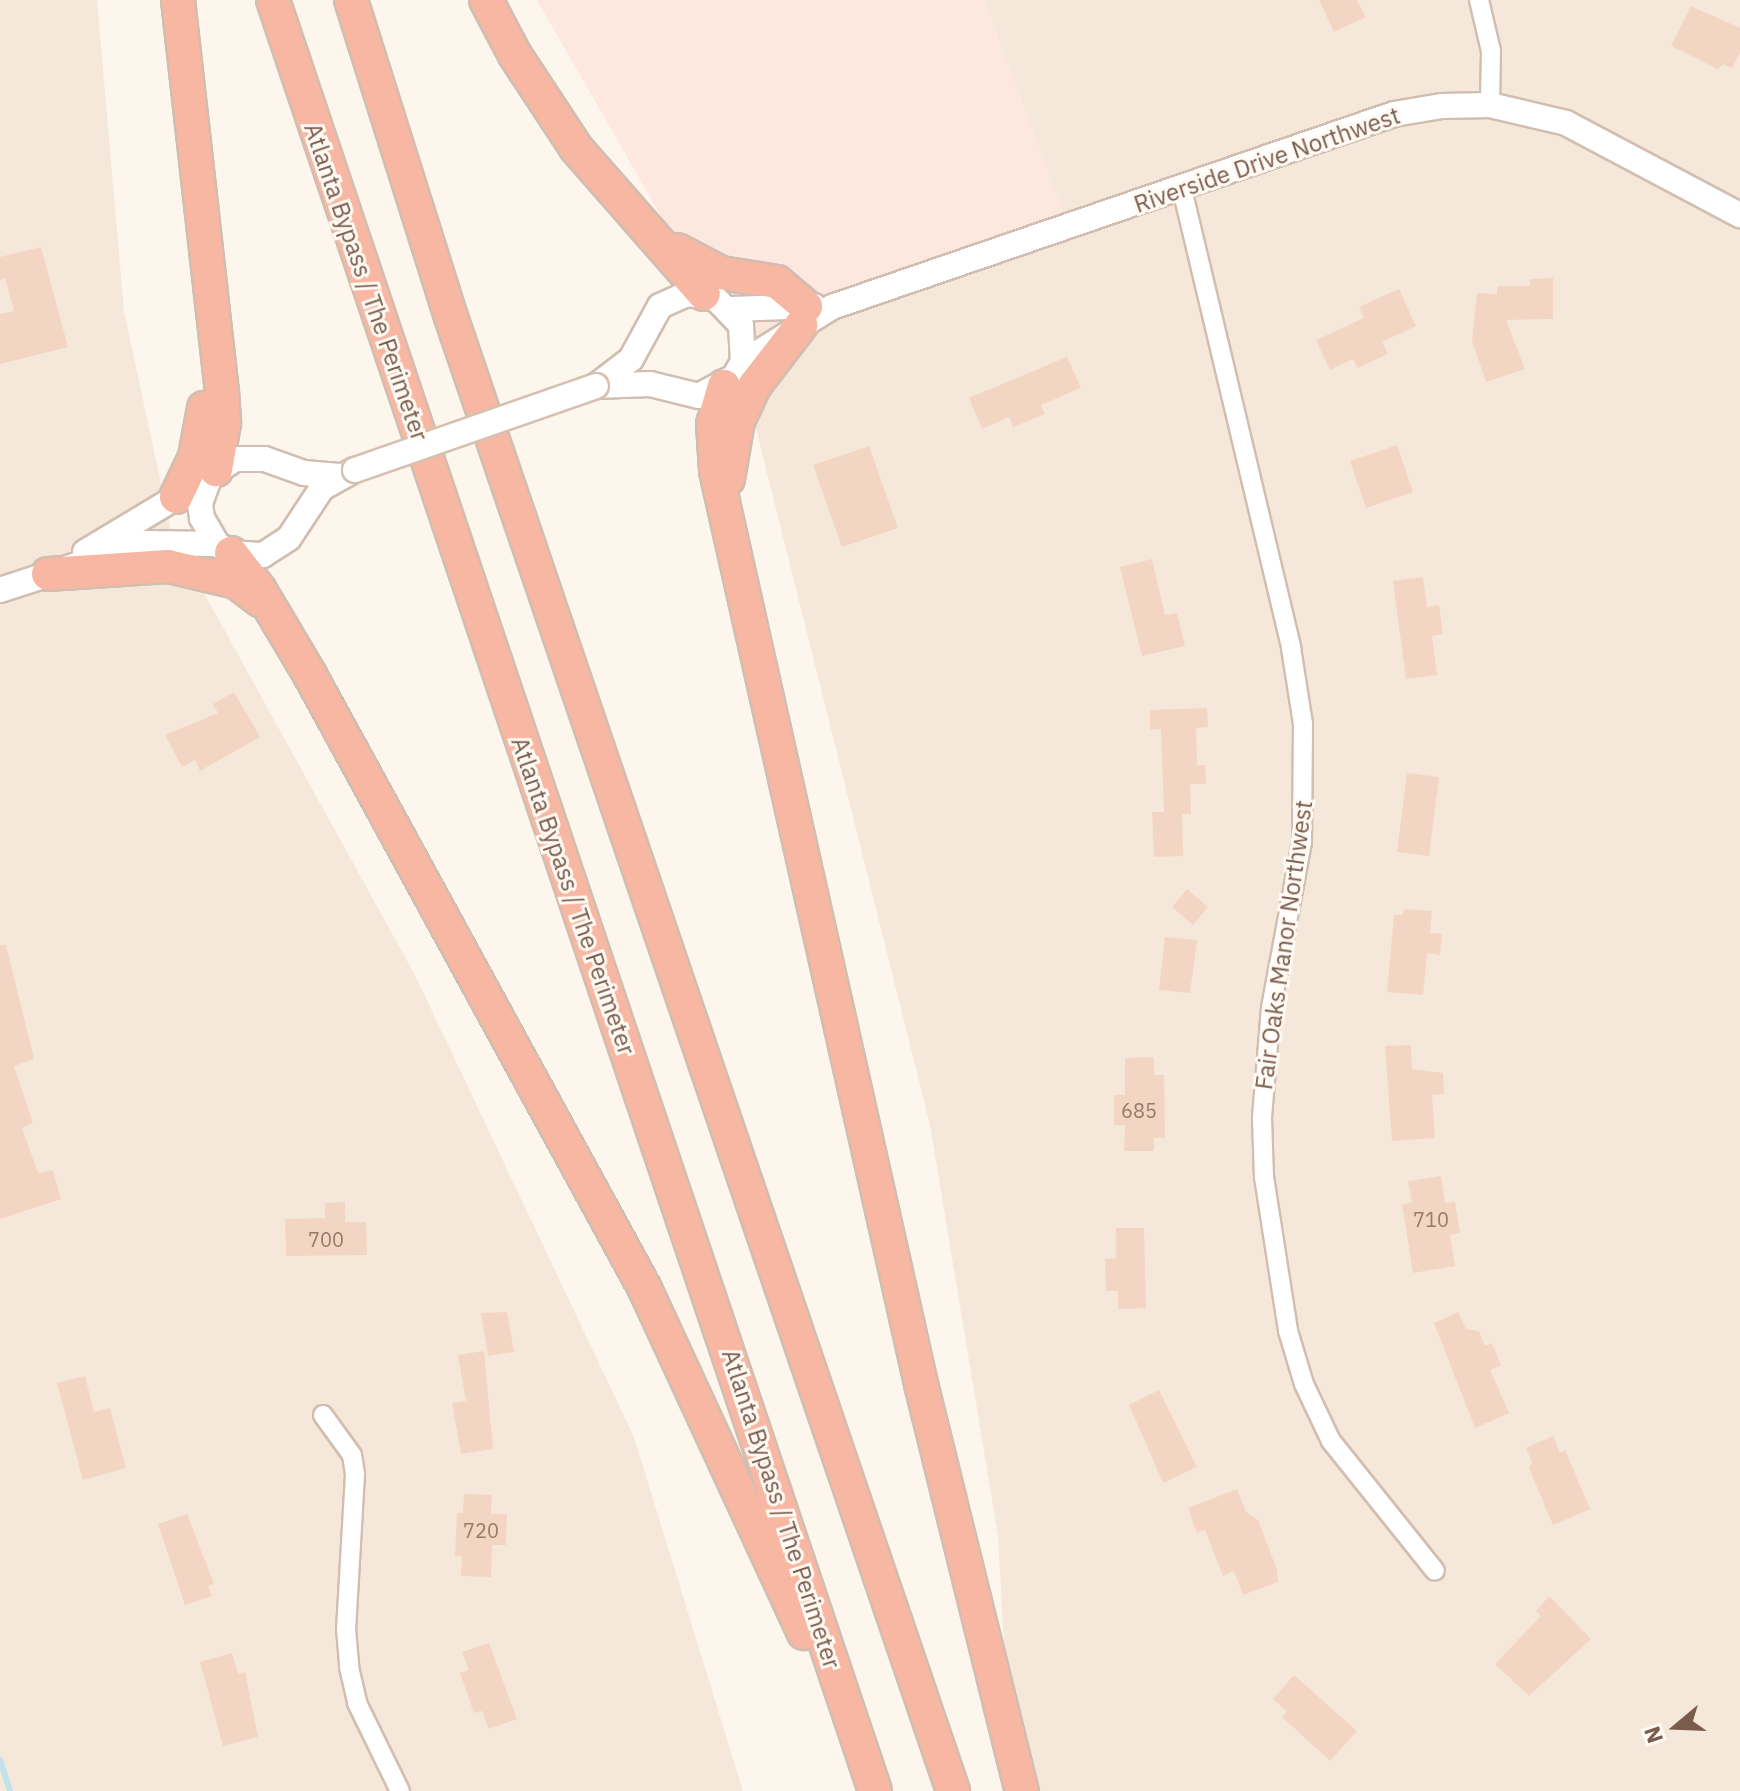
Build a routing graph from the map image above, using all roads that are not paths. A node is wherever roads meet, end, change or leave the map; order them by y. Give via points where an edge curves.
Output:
1 (178, 0) edge
2 (273, 0) edge
3 (351, 0) edge
4 (486, 0) edge
5 (1479, 0) edge
6 (1490, 105) junction
7 (1182, 189) junction
8 (1740, 215) edge
9 (646, 228) junction
10 (718, 302) junction
11 (813, 313) junction
12 (212, 326) junction
13 (734, 374) junction
14 (596, 386) junction
15 (213, 473) junction
16 (347, 473) junction
17 (176, 497) junction
18 (725, 515) junction
19 (224, 548) junction
20 (48, 574) junction
21 (0, 590) edge
22 (271, 608) junction
23 (323, 1415) dead end
24 (1435, 1571) dead end
25 (871, 1779) edge
26 (400, 1791) edge
27 (953, 1791) edge
28 (1022, 1791) edge

1 - 12 highway
2 - 25 highway, Atlanta Bypass / The Perimeter
3 - 27 highway via 451,317
4 - 9 highway via 576,148
5 - 6 street via 1491,51
6 - 7 street, Riverside Drive Northwest via 1394,114
6 - 8 street, Riverside Drive Northwest via 1566,123
7 - 11 street, Riverside Drive Northwest
7 - 24 street, Fair Oaks Manor Northwest via 1291,648 1303,724 1302,842 1271,1008 1262,1118 1264,1177 1288,1331 1304,1384 1331,1441
9 - 10 highway
9 - 11 highway via 690,260 721,273 777,282
10 - 11 street, Riverside Drive Northwest
10 - 13 street via 744,335
10 - 14 street, Riverside Drive Northwest via 687,294 660,306 631,359
11 - 13 street, Riverside Drive Northwest
11 - 18 highway via 755,385 738,421
12 - 15 highway via 224,423
12 - 17 highway via 200,443
13 - 14 street via 699,396 650,384
13 - 18 highway via 712,447
14 - 16 street, bridge
15 - 16 street via 250,457
15 - 17 street
15 - 19 street via 200,504 202,518
16 - 19 street via 310,501 278,549 263,555
17 - 20 street
18 - 28 highway via 922,1388
19 - 20 street via 145,543
19 - 22 highway
20 - 21 street
20 - 22 highway via 168,566 236,582
22 - 25 highway via 645,1289
23 - 26 street via 352,1455 355,1474 346,1629 349,1667 357,1703

